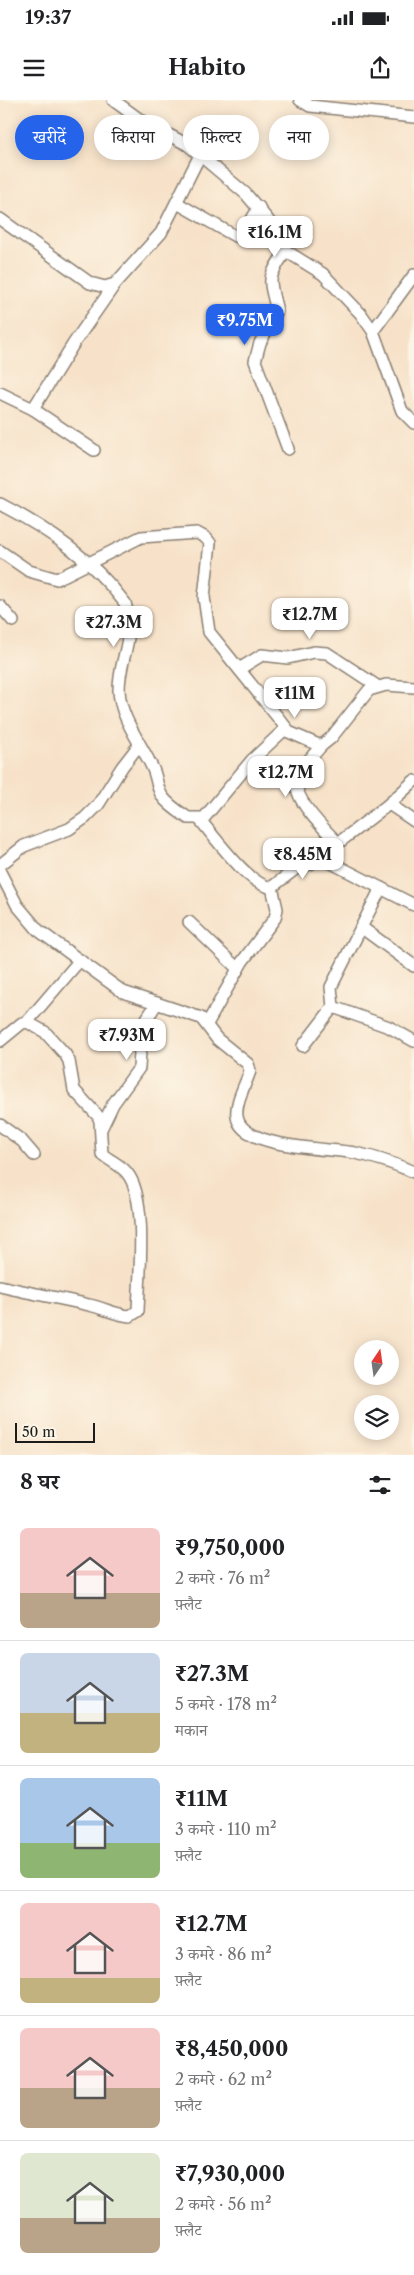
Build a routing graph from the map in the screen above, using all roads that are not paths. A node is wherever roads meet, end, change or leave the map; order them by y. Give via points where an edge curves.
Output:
1 (113, 100) edge
2 (300, 100) edge
3 (414, 117) edge
4 (183, 142) edge
5 (198, 160) edge
6 (206, 160) edge
7 (177, 203) junction
8 (259, 207) junction
9 (0, 219) edge
10 (286, 251) junction
11 (414, 275) edge
12 (115, 284) junction
13 (373, 331) junction
14 (0, 393) edge
15 (33, 410) junction
16 (414, 423) edge
17 (288, 449) dead end
18 (94, 450) dead end
19 (0, 504) edge
20 (0, 551) edge
21 (87, 563) junction
22 (0, 606) edge
23 (13, 621) dead end
24 (239, 669) junction
25 (377, 686) junction
26 (414, 687) edge
27 (288, 730) junction
28 (139, 745) junction
29 (321, 746) junction
30 (414, 781) edge
31 (389, 804) junction
32 (200, 820) junction
33 (414, 821) edge
34 (338, 843) junction
35 (320, 857) junction
36 (0, 865) edge
37 (0, 872) edge
38 (272, 888) junction
39 (381, 888) junction
40 (414, 905) edge
41 (189, 922) dead end
42 (361, 927) junction
43 (80, 960) junction
44 (414, 966) edge
45 (238, 969) junction
46 (157, 1003) junction
47 (333, 1007) junction
48 (27, 1022) junction
49 (207, 1024) junction
50 (0, 1041) edge
51 (414, 1041) edge
52 (302, 1046) dead end
53 (0, 1125) edge
54 (101, 1129) junction
55 (34, 1155) dead end
56 (414, 1172) edge
57 (0, 1286) edge

1 - 4 street via 154,128
2 - 3 street via 310,106
5 - 7 street
6 - 8 street
7 - 8 street via 235,236 247,228
7 - 12 street via 161,233
8 - 10 street
9 - 12 street via 90,283 105,287
10 - 13 street via 323,274
10 - 17 street via 270,276 277,311 260,343 255,361
11 - 13 street
12 - 15 street
13 - 16 street via 402,411
14 - 15 street
15 - 18 street
19 - 21 street via 50,532
20 - 21 street via 29,571 57,579
21 - 24 street via 141,537 188,532 206,538 210,550 204,606 209,632
21 - 28 street via 125,603 129,616 129,638 119,688
22 - 23 street
24 - 25 street via 262,655 288,658 321,652 332,655
24 - 27 street
25 - 26 street
25 - 29 street via 369,690
27 - 29 street
27 - 32 street via 279,733 252,760
28 - 32 street via 152,766 156,784 164,798 188,818
28 - 36 street via 98,805 85,818 69,829 24,846
29 - 34 street via 299,774 296,785 314,819
30 - 31 street
31 - 33 street
31 - 34 street
32 - 38 street via 244,871 260,885
34 - 35 street
35 - 38 street via 298,867
35 - 39 street
37 - 43 street via 24,916
38 - 45 street via 277,909 275,918
39 - 40 street
39 - 42 street
41 - 45 street
42 - 44 street
42 - 47 street via 331,987
43 - 46 street via 123,992
43 - 48 street
45 - 49 street
46 - 49 street via 201,1018
46 - 54 street via 135,1038 140,1052 139,1068 113,1104
47 - 51 street
47 - 52 street
48 - 50 street
48 - 54 street via 45,1032 65,1054 74,1090 98,1116
49 - 56 street via 217,1039 248,1064 250,1072 236,1116 240,1126 252,1136 267,1142 354,1153
53 - 55 street via 22,1141
54 - 57 street via 102,1154 128,1173 139,1202 138,1311 124,1316 95,1306

